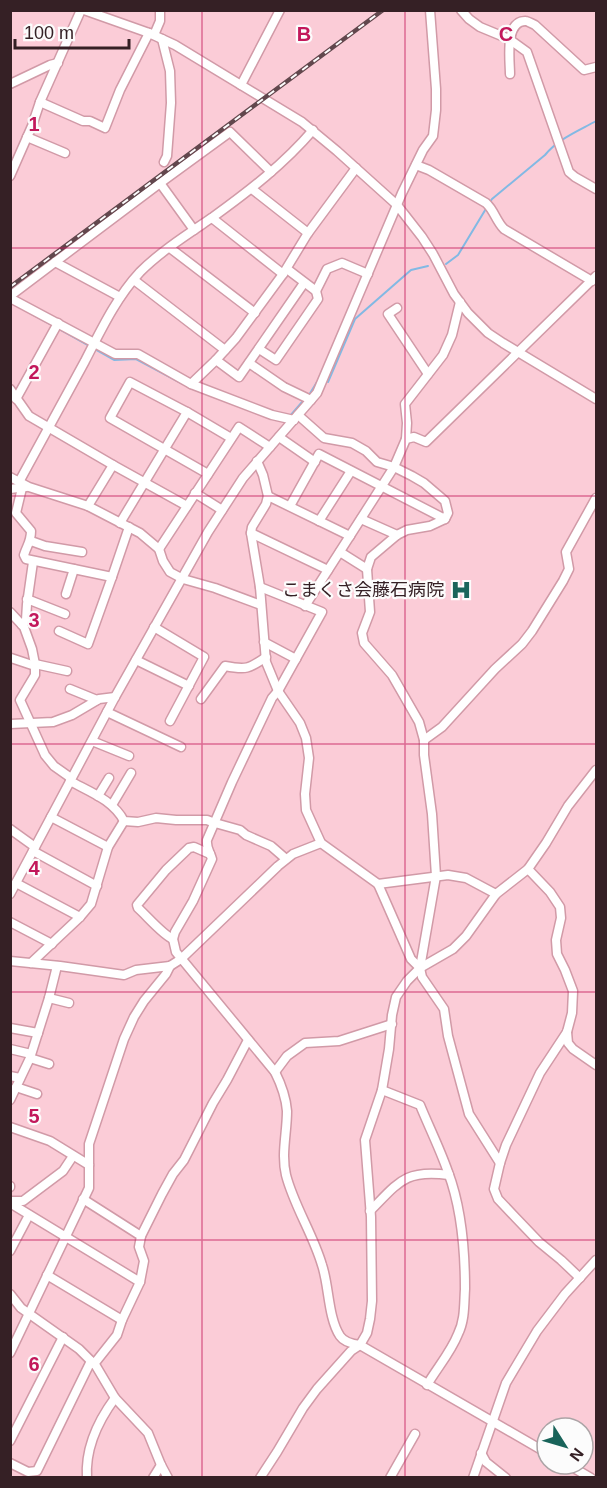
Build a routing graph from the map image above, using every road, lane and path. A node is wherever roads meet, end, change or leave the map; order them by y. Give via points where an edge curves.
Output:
1 (82, 10) edge
2 (160, 10) edge
3 (280, 10) edge
4 (430, 10) edge
5 (461, 10) edge
6 (155, 36) junction
7 (509, 39) junction
8 (58, 63) junction
9 (597, 67) edge
10 (510, 74) dead end
11 (10, 84) edge
12 (241, 85) junction
13 (40, 102) junction
14 (312, 130) junction
15 (27, 137) junction
16 (64, 153) dead end
17 (164, 162) dead end
18 (416, 165) junction
19 (356, 168) junction
20 (271, 172) junction
21 (10, 176) edge
22 (160, 183) junction
23 (252, 189) junction
24 (597, 189) edge
25 (397, 206) junction
26 (212, 218) junction
27 (194, 230) junction
28 (308, 233) junction
29 (170, 248) junction
30 (55, 262) junction
31 (285, 272) junction
32 (369, 274) junction
33 (594, 278) edge
34 (134, 280) junction
35 (304, 283) junction
36 (316, 291) junction
37 (10, 297) edge
38 (120, 297) junction
39 (460, 302) junction
40 (397, 308) dead end
41 (255, 313) junction
42 (58, 323) junction
43 (94, 344) junction
44 (259, 349) junction
45 (225, 350) junction
46 (519, 352) junction
47 (216, 360) junction
48 (249, 363) junction
49 (428, 374) junction
50 (191, 384) junction
51 (10, 389) edge
52 (16, 399) junction
53 (597, 399) edge
54 (311, 400) junction
55 (187, 412) junction
56 (296, 418) junction
57 (49, 428) junction
58 (279, 437) junction
59 (231, 438) junction
60 (406, 439) junction
61 (270, 447) junction
62 (165, 448) junction
63 (257, 461) junction
64 (315, 462) junction
65 (113, 465) junction
66 (394, 467) junction
67 (351, 471) junction
68 (208, 474) junction
69 (144, 482) junction
70 (20, 483) edge
71 (381, 486) junction
72 (10, 489) edge
73 (195, 493) junction
74 (268, 496) junction
75 (597, 498) edge
76 (88, 506) junction
77 (187, 506) junction
78 (290, 506) junction
79 (222, 510) junction
80 (361, 519) junction
81 (445, 519) junction
82 (319, 521) junction
83 (120, 523) junction
84 (129, 527) junction
85 (252, 533) junction
86 (397, 535) junction
87 (350, 536) junction
88 (31, 541) junction
89 (159, 549) junction
90 (82, 552) dead end
91 (340, 552) junction
92 (33, 562) junction
93 (74, 569) junction
94 (367, 569) junction
95 (328, 570) junction
96 (112, 577) junction
97 (183, 579) junction
98 (260, 587) junction
99 (66, 594) dead end
100 (27, 599) junction
101 (261, 605) junction
102 (305, 606) junction
103 (10, 612) edge
104 (65, 614) dead end
105 (22, 626) junction
106 (154, 627) junction
107 (59, 631) dead end
108 (264, 642) junction
109 (266, 657) junction
110 (11, 658) edge
111 (296, 659) junction
112 (136, 660) junction
113 (35, 665) junction
114 (67, 671) dead end
115 (189, 686) junction
116 (70, 688) dead end
117 (278, 691) junction
118 (115, 697) junction
119 (201, 699) dead end
120 (97, 700) junction
121 (107, 712) junction
122 (170, 721) dead end
123 (30, 723) junction
124 (10, 724) edge
125 (424, 740) junction
126 (92, 741) junction
127 (181, 747) dead end
128 (129, 756) dead end
129 (597, 770) edge
130 (131, 773) dead end
131 (109, 778) dead end
132 (71, 779) junction
133 (98, 796) junction
134 (112, 805) junction
135 (51, 817) junction
136 (124, 820) junction
137 (215, 823) junction
138 (10, 829) edge
139 (321, 843) junction
140 (108, 847) junction
141 (34, 849) junction
142 (211, 855) junction
143 (286, 859) junction
144 (528, 868) junction
145 (436, 876) junction
146 (16, 884) junction
147 (378, 884) junction
148 (97, 886) junction
149 (10, 894) edge
150 (496, 894) junction
151 (80, 917) junction
152 (10, 922) edge
153 (173, 939) junction
154 (52, 944) junction
155 (181, 959) junction
156 (10, 961) edge
157 (31, 963) junction
158 (57, 966) junction
159 (170, 966) junction
160 (420, 968) junction
161 (49, 998) junction
162 (69, 1003) dead end
163 (392, 1024) junction
164 (10, 1028) edge
165 (567, 1032) junction
166 (38, 1033) junction
167 (248, 1040) junction
168 (10, 1049) edge
169 (30, 1056) junction
170 (49, 1064) dead end
171 (597, 1065) edge
172 (275, 1072) junction
173 (10, 1076) edge
174 (20, 1078) junction
175 (16, 1087) junction
176 (382, 1090) junction
177 (37, 1094) dead end
178 (10, 1100) edge
179 (10, 1127) edge
180 (72, 1156) junction
181 (500, 1163) junction
182 (89, 1165) junction
183 (449, 1175) junction
184 (83, 1199) junction
185 (10, 1202) edge
186 (370, 1211) junction
187 (29, 1215) junction
188 (141, 1236) junction
189 (65, 1237) junction
190 (10, 1251) edge
191 (597, 1260) edge
192 (47, 1275) junction
193 (580, 1278) junction
194 (140, 1282) junction
195 (10, 1294) edge
196 (29, 1313) junction
197 (122, 1320) junction
198 (63, 1337) junction
199 (360, 1346) junction
200 (10, 1353) edge
201 (92, 1362) junction
202 (427, 1385) junction
203 (115, 1398) junction
204 (492, 1422) junction
205 (415, 1434) dead end
206 (10, 1441) edge
207 (535, 1446) edge
208 (481, 1453) junction
209 (10, 1463) edge
210 (161, 1465) junction
211 (87, 1478) edge
212 (153, 1478) edge
213 (168, 1478) edge
214 (260, 1478) edge
215 (390, 1478) edge
216 (473, 1478) edge
217 (506, 1478) edge

1 - 6 street
1 - 8 street
2 - 6 street
3 - 12 street
4 - 18 street via 435,126
5 - 7 street via 480,27
6 - 12 street
6 - 13 street via 120,90 105,128
6 - 17 street via 171,71
7 - 9 street via 519,23 526,21 584,70
7 - 10 street
7 - 24 street via 526,52 569,171
8 - 11 street
8 - 13 street
12 - 14 street
13 - 15 street
14 - 19 street
14 - 20 street
15 - 16 street
15 - 21 street
18 - 25 street
18 - 33 street via 488,205 504,229
19 - 25 street
19 - 28 street
20 - 22 street via 230,132
20 - 23 street
22 - 27 street
22 - 30 street
23 - 26 street
23 - 28 street
25 - 32 street
25 - 39 street via 422,237
26 - 27 street
26 - 31 street
27 - 29 street
28 - 31 street
29 - 34 street
29 - 41 street
30 - 37 street
30 - 38 street
31 - 35 street
31 - 41 street
32 - 36 street via 342,263 327,269
32 - 54 street
33 - 46 street
34 - 38 street
34 - 45 street
35 - 36 street
35 - 44 street
36 - 44 street via 318,299 276,360
37 - 42 street
38 - 43 street
39 - 46 street via 488,333
39 - 49 street via 452,335
40 - 49 street via 388,314
41 - 45 street
42 - 43 street
42 - 52 street
43 - 50 street via 115,354 138,354
43 - 57 street
44 - 48 street
45 - 47 street
46 - 53 street
46 - 60 street via 426,442 414,437
47 - 48 street via 239,376
47 - 50 street
48 - 54 street
49 - 60 street via 405,404
50 - 56 street via 272,415
51 - 52 street
52 - 57 street via 29,416
54 - 56 street
55 - 59 street
55 - 62 street
55 - 62 street via 130,382 110,418
56 - 58 street
56 - 66 street via 324,438 352,443 377,462
57 - 65 street
57 - 70 street
58 - 61 street
58 - 64 street
59 - 61 street via 239,427
59 - 68 street
60 - 66 street
61 - 63 street
62 - 68 street
62 - 69 street
63 - 74 street
63 - 79 street
64 - 67 street via 319,454
64 - 78 street
65 - 69 street
65 - 76 street
66 - 71 street
66 - 81 street via 424,483 445,501
67 - 71 street
67 - 82 street
68 - 73 street
69 - 77 street
69 - 83 street
70 - 72 street
70 - 76 street
70 - 88 street via 16,513 32,531
71 - 80 street
71 - 81 street
73 - 77 street
73 - 79 street
74 - 78 street
74 - 85 street
75 - 125 street via 566,552 569,569 532,631 442,727
76 - 83 street
77 - 89 street
78 - 82 street
79 - 97 street
80 - 86 street
80 - 87 street
81 - 86 street
82 - 87 street
83 - 84 street
84 - 89 street
84 - 96 street
85 - 95 street
85 - 98 street
86 - 94 street via 370,557
87 - 91 street
88 - 90 street
88 - 92 street via 24,555
89 - 97 street via 170,572
91 - 94 street
91 - 95 street
92 - 93 street
92 - 100 street
93 - 96 street
93 - 99 street
94 - 125 street via 370,612 362,633 364,643 392,675 419,722
95 - 102 street
96 - 107 street via 88,644
97 - 101 street
97 - 106 street
98 - 101 street
98 - 102 street
100 - 104 street
100 - 105 street
101 - 108 street
102 - 111 street via 322,612
103 - 105 street
105 - 113 street
106 - 112 street
106 - 115 street via 204,657
108 - 109 street
108 - 111 street
109 - 117 street
109 - 119 street via 250,668 225,666
110 - 113 street
111 - 117 street
112 - 115 street
112 - 118 street
113 - 114 street
113 - 123 street via 35,675 20,700
115 - 122 street
116 - 120 street
117 - 137 street
117 - 139 street via 306,738 306,810
118 - 120 street
118 - 121 street
120 - 123 street via 53,722
121 - 126 street
121 - 127 street
123 - 124 street
123 - 132 street via 45,754
125 - 145 street
126 - 128 street
126 - 132 street
129 - 144 street
130 - 134 street
131 - 133 street
132 - 133 street
132 - 135 street
133 - 134 street
134 - 136 street
135 - 140 street
135 - 141 street
136 - 137 street via 156,818
136 - 140 street
137 - 142 street via 206,847
137 - 143 street via 240,830
138 - 141 street
139 - 143 street
139 - 147 street
140 - 148 street
141 - 146 street
141 - 148 street
142 - 153 street
142 - 153 street via 189,848 137,905 165,936
143 - 155 street
144 - 150 street
144 - 165 street via 560,907 556,954 573,991
145 - 147 street
145 - 150 street via 466,878
145 - 160 street
146 - 149 street
146 - 151 street
147 - 160 street via 411,959
148 - 151 street via 91,904
150 - 160 street via 453,949
151 - 154 street
152 - 154 street
153 - 155 street
154 - 157 street
155 - 159 street
155 - 167 street
156 - 157 street
157 - 158 street
158 - 159 street via 124,975
158 - 161 street
159 - 182 street via 139,1009 124,1039 89,1144
160 - 163 street via 396,997
160 - 181 street via 444,1009 469,1114
161 - 162 street
161 - 166 street
163 - 172 street via 339,1041 305,1043 287,1056
163 - 176 street
164 - 166 street
165 - 171 street via 573,1049
165 - 181 street via 540,1073
166 - 169 street
167 - 172 street
167 - 188 street
168 - 169 street
169 - 170 street
169 - 174 street
172 - 199 street via 287,1110 286,1176 322,1264 340,1337
173 - 174 street
174 - 175 street
175 - 177 street
175 - 178 street
176 - 183 street via 420,1105
176 - 186 street via 365,1140
179 - 180 street via 50,1141
180 - 182 street
180 - 185 street via 63,1171 23,1201
181 - 193 street via 494,1189 498,1199
182 - 184 street via 89,1188
183 - 186 street via 423,1173 400,1181
183 - 202 street via 463,1241 464,1310 458,1335
184 - 188 street
184 - 189 street
185 - 187 street
186 - 199 street via 371,1310
187 - 189 street
187 - 190 street
188 - 194 street via 139,1247 144,1261
189 - 192 street
189 - 194 street
191 - 193 street
192 - 196 street
192 - 197 street
193 - 204 street via 531,1339 506,1383
194 - 197 street
195 - 196 street
196 - 198 street
196 - 200 street
197 - 201 street via 117,1335
198 - 201 street
198 - 206 street
199 - 202 street
199 - 214 street via 317,1389
201 - 203 street
201 - 209 street via 37,1470 28,1472
202 - 204 street
203 - 210 street via 148,1433
203 - 211 street via 93,1437
204 - 207 street
204 - 208 street
205 - 215 street
208 - 216 street
208 - 217 street
210 - 212 street
210 - 213 street

